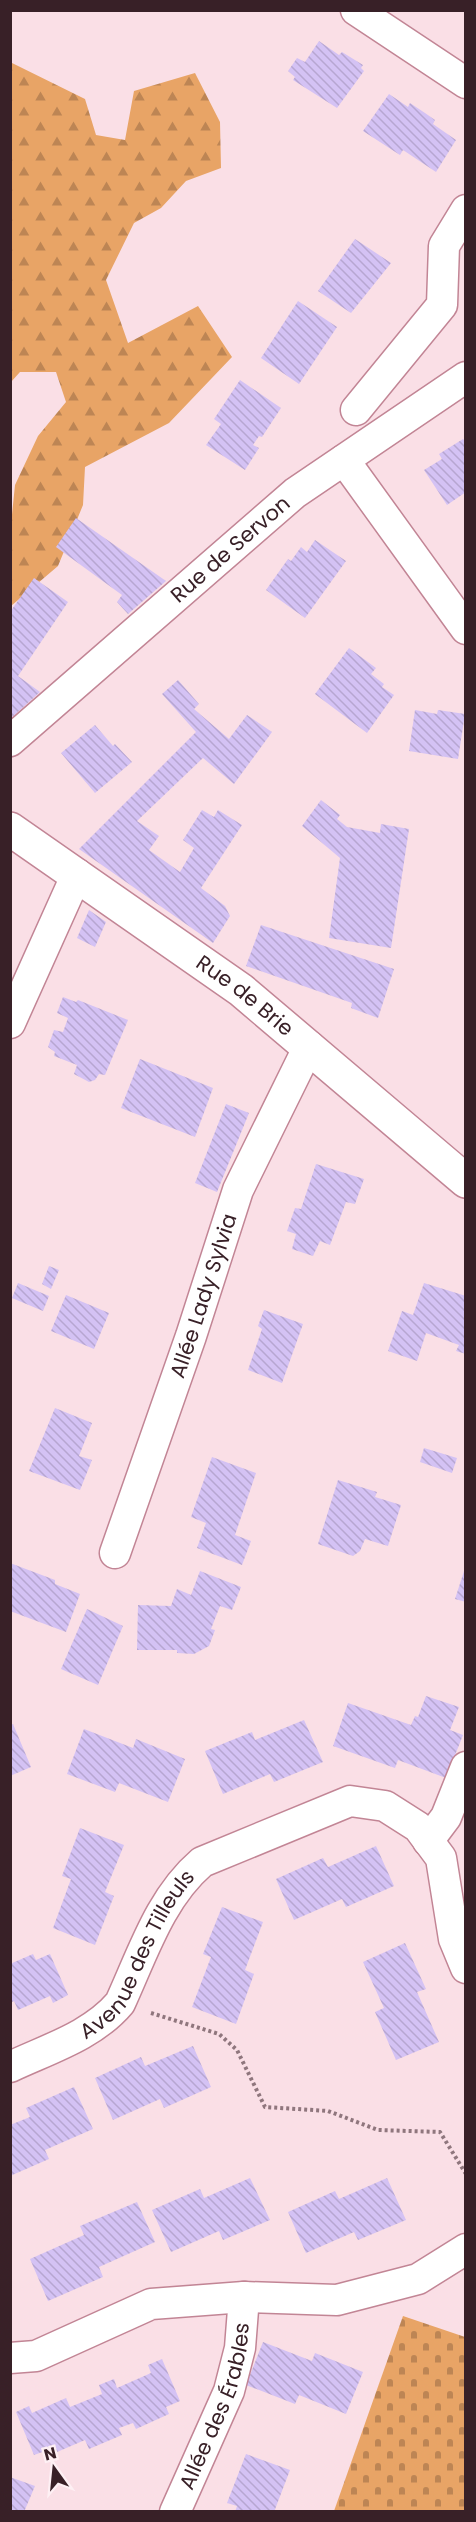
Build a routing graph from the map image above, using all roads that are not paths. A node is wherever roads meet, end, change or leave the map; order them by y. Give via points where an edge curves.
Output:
1 (356, 10) edge
2 (465, 83) edge
3 (465, 210) edge
4 (465, 377) edge
5 (356, 410) dead end
6 (344, 460) junction
7 (465, 629) edge
8 (10, 741) edge
9 (10, 829) edge
10 (77, 874) junction
11 (10, 1023) edge
12 (309, 1046) junction
13 (465, 1180) edge
14 (115, 1553) dead end
15 (465, 1767) edge
16 (428, 1840) junction
17 (465, 1968) edge
18 (10, 2067) edge
19 (465, 2249) edge
20 (244, 2297) junction
21 (10, 2358) edge
22 (175, 2511) edge

1 - 2 street
3 - 5 street via 444,246 442,304
4 - 6 street, Rue de Servon
6 - 7 street
6 - 8 street, Rue de Servon via 295,494
9 - 10 street, Rue de Brie
10 - 11 street
10 - 12 street, Rue de Brie via 241,990
12 - 13 street, Rue de Brie
12 - 14 street, Allée Lady Sylvia via 238,1190
15 - 16 street via 446,1817
16 - 17 street, Avenue des Tilleuls via 441,1858 453,1939
16 - 18 street, Avenue des Tilleuls via 418,1827 385,1806 350,1801 202,1862 183,1878 166,1902 120,2003 111,2014 85,2032
19 - 20 street via 418,2279 338,2300
20 - 21 street via 151,2304 36,2356
20 - 22 street, Allée des Érables via 240,2348 229,2391

